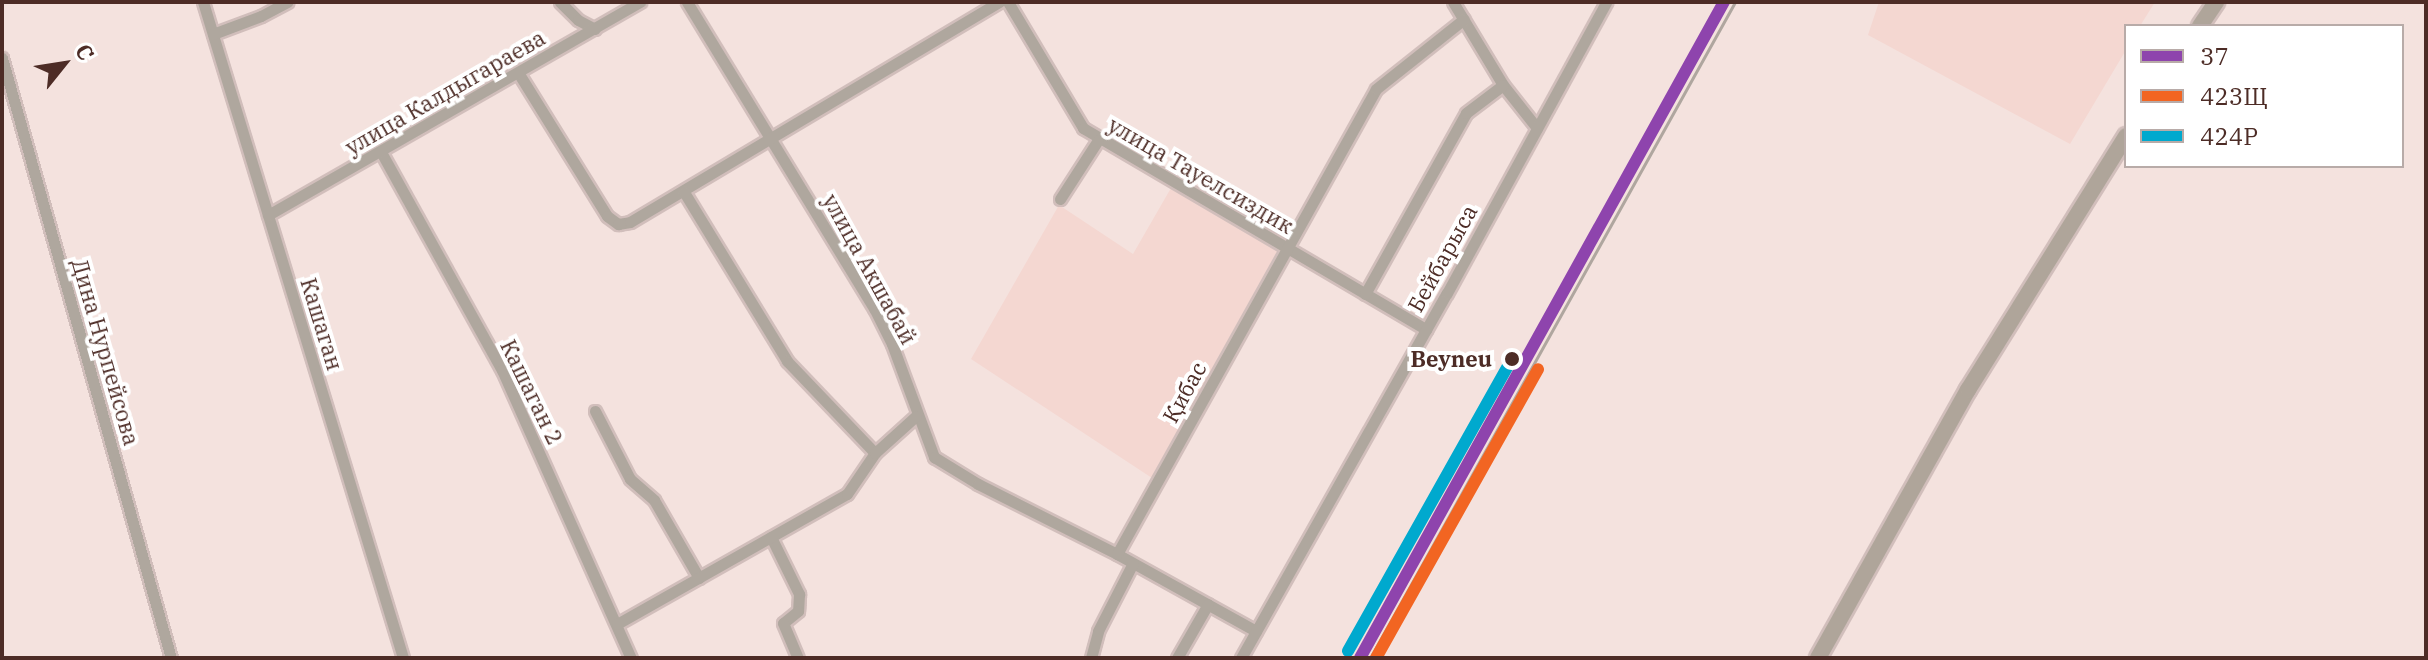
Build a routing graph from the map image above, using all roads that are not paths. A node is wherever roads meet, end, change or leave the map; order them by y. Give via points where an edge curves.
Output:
1 (203, 2) edge
2 (287, 2) edge
3 (560, 2) edge
4 (640, 2) edge
5 (687, 2) edge
6 (999, 2) edge
7 (1008, 2) edge
8 (1453, 2) edge
9 (1606, 2) edge
10 (2216, 2) edge
11 (1464, 19) junction
12 (2201, 24) edge
13 (595, 29) junction
14 (213, 34) junction
15 (2, 58) edge
16 (519, 74) junction
17 (1503, 85) junction
18 (1537, 128) junction
19 (771, 139) junction
20 (2124, 139) edge
21 (1098, 140) junction
22 (381, 152) junction
23 (684, 192) junction
24 (1060, 199) dead end
25 (268, 215) junction
26 (1287, 248) junction
27 (1365, 294) junction
28 (1426, 329) junction
29 (595, 411) dead end
30 (916, 416) junction
31 (875, 453) junction
32 (771, 537) junction
33 (1117, 554) junction
34 (1133, 563) junction
35 (699, 578) junction
36 (1208, 604) junction
37 (617, 624) junction
38 (1256, 631) junction
39 (171, 658) edge
40 (403, 658) edge
41 (631, 658) edge
42 (798, 658) edge
43 (1091, 658) edge
44 (1177, 658) edge
45 (1241, 658) edge
46 (1818, 658) edge

1 - 14 street, Кашаган
2 - 14 street
3 - 13 street
4 - 13 street, улица Калдыгараева
5 - 19 street, улица Акшабай
6 - 19 street
7 - 21 street, улица Тауелсиздик via 1072,114
8 - 11 street
9 - 18 street, Бейбарыса
10 - 12 highway
11 - 17 street
11 - 26 street, Қибас via 1376,89
13 - 16 street, улица Калдыгараева
14 - 25 street, Кашаган
15 - 39 street, Дина Нурпейсова
16 - 22 street, улица Калдыгараева
16 - 23 street via 607,216 618,224
17 - 18 street
17 - 27 street via 1466,113
18 - 28 street, Бейбарыса
19 - 23 street
19 - 30 street, улица Акшабай via 874,308
20 - 46 highway via 1968,390
21 - 24 street
21 - 26 street, улица Тауелсиздик via 1164,173
22 - 25 street, улица Калдыгараева
22 - 37 street, Кашаган 2 via 502,370
23 - 31 street via 787,361
25 - 40 street, Кашаган
26 - 27 street, улица Тауелсиздик
26 - 33 street, Қибас
27 - 28 street, улица Тауелсиздик
28 - 38 street, Бейбарыса
29 - 35 street via 630,479 654,500
30 - 31 street
30 - 33 street, улица Акшабай via 940,462
31 - 32 street via 847,494
32 - 35 street
32 - 42 street via 799,594 798,611 783,623
33 - 34 street, улица Акшабай
34 - 36 street, улица Акшабай
34 - 43 street via 1098,631
35 - 37 street
36 - 38 street, улица Акшабай
36 - 44 street
37 - 41 street, Кашаган 2
38 - 45 street, Бейбарыса

